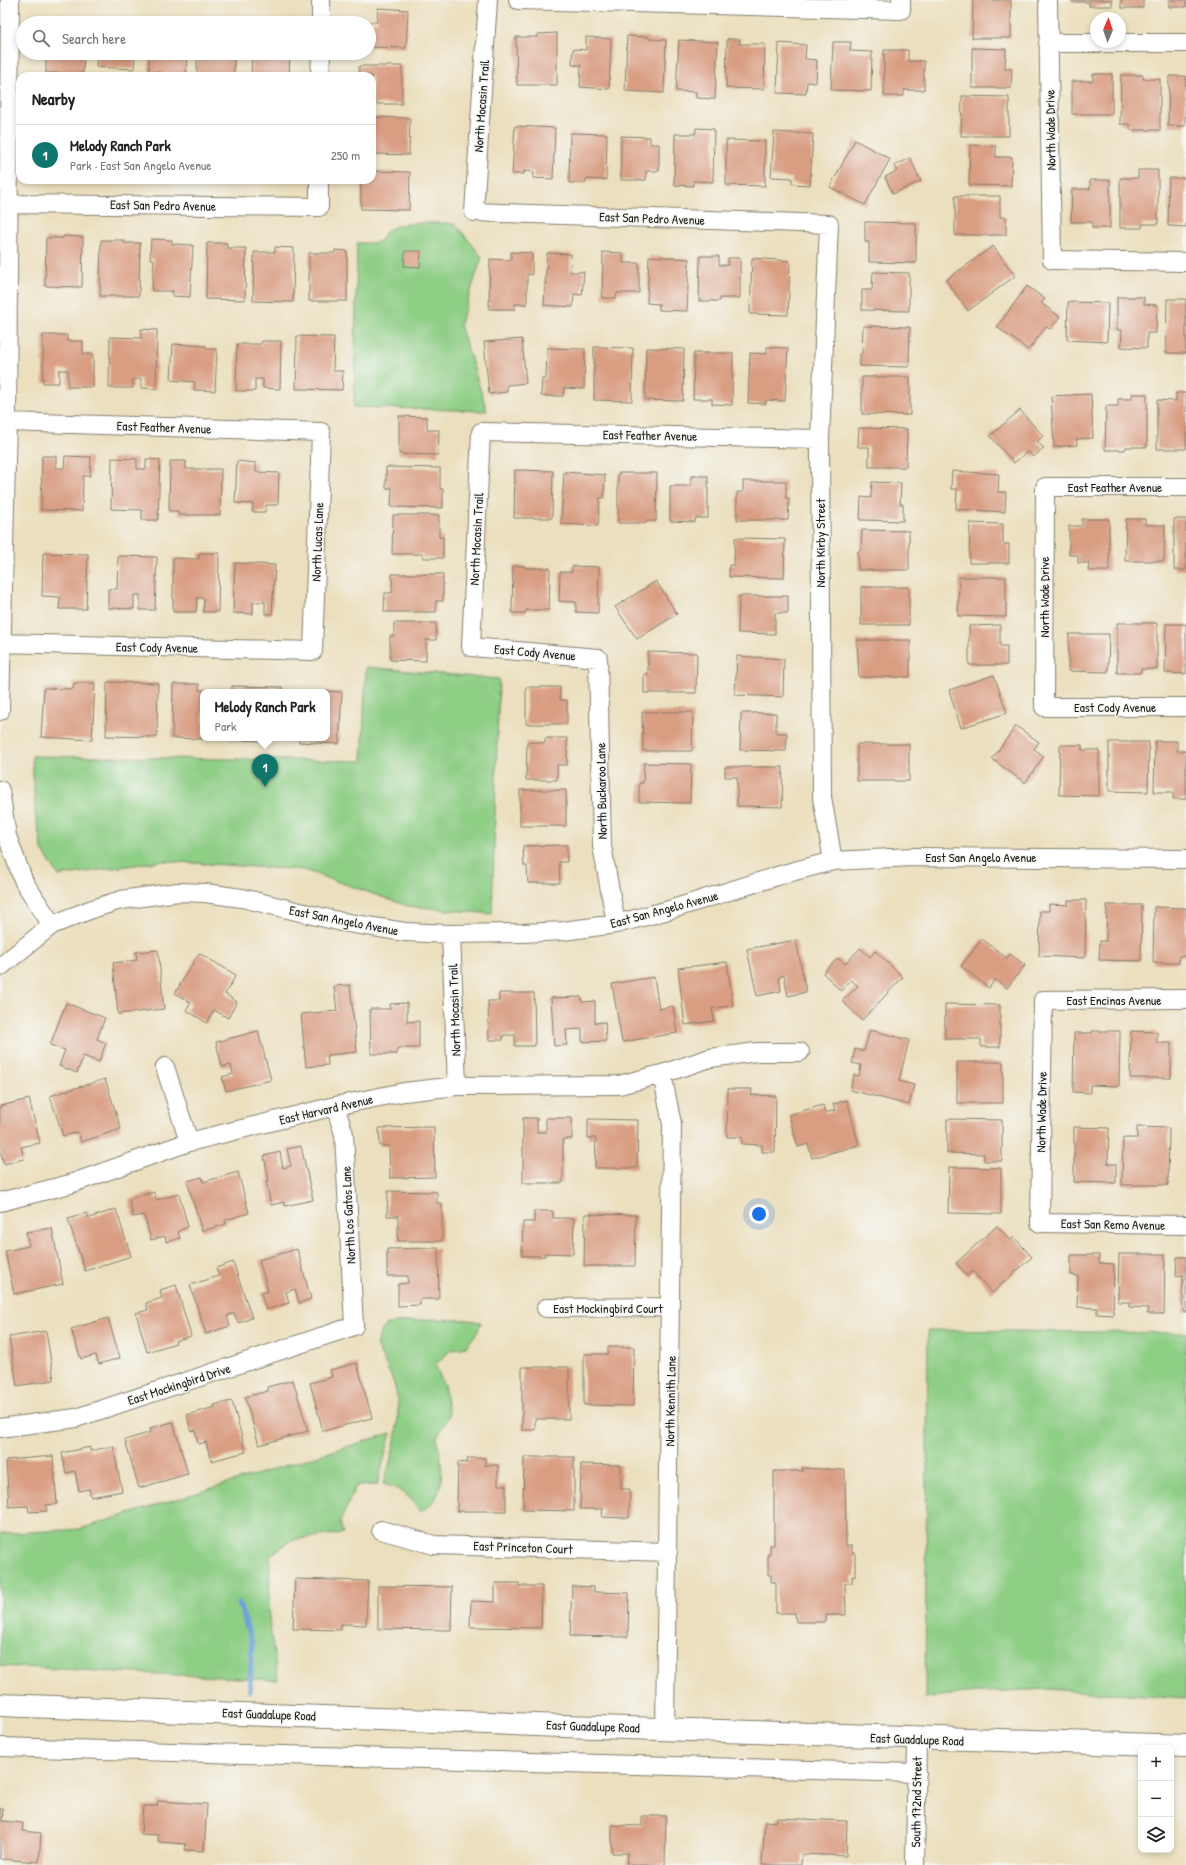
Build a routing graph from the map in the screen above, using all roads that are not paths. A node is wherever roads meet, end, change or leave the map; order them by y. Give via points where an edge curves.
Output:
1 (10, 0) edge
2 (321, 0) edge
3 (488, 0) edge
4 (518, 0) edge
5 (1048, 0) edge
6 (901, 5) edge
7 (321, 16) edge
8 (1048, 43) junction
9 (1186, 43) edge
10 (321, 60) edge
11 (320, 72) edge
12 (319, 184) edge
13 (8, 204) junction
14 (474, 212) joint
15 (829, 224) joint
16 (1186, 262) edge
17 (7, 422) junction
18 (321, 432) joint
19 (481, 432) joint
20 (820, 439) junction
21 (1045, 487) joint
22 (1186, 487) edge
23 (1, 643) junction
24 (471, 647) joint
25 (314, 651) joint
26 (598, 658) joint
27 (1044, 707) joint
28 (1186, 708) edge
29 (0, 711) edge
30 (0, 790) edge
31 (1186, 859) edge
32 (833, 861) junction
33 (616, 924) junction
34 (52, 925) junction
35 (451, 934) junction
36 (0, 967) edge
37 (1186, 999) edge
38 (1043, 1000) joint
39 (800, 1052) dead end
40 (165, 1067) dead end
41 (662, 1074) junction
42 (457, 1086) junction
43 (335, 1106) junction
44 (189, 1142) junction
45 (0, 1202) edge
46 (1040, 1223) joint
47 (1186, 1225) edge
48 (670, 1307) junction
49 (546, 1308) dead end
50 (354, 1326) joint
51 (0, 1428) edge
52 (381, 1530) dead end
53 (668, 1552) junction
54 (0, 1705) edge
55 (665, 1728) junction
56 (917, 1739) junction
57 (1186, 1746) edge
58 (0, 1748) edge
59 (917, 1773) junction
60 (915, 1865) edge

1 - 13 street
2 - 7 street
3 - 14 street, North Mocasin Trail
4 - 6 street
5 - 8 street, North Wade Drive
8 - 9 street
8 - 16 street, North Wade Drive via 1052,260
10 - 11 street
12 - 13 street, East San Pedro Avenue via 318,207
13 - 17 street
14 - 15 street, East San Pedro Avenue
15 - 20 street, North Kirby Street
17 - 18 street, East Feather Avenue
17 - 23 street
18 - 25 street, North Lucas Lane
19 - 20 street, East Feather Avenue
19 - 24 street, North Mocasin Trail
20 - 32 street, North Kirby Street via 822,798
21 - 22 street, East Feather Avenue
21 - 27 street, North Wade Drive
23 - 25 street, East Cody Avenue
23 - 29 street
24 - 26 street, East Cody Avenue
26 - 33 street, North Buckaroo Lane via 602,846
27 - 28 street, East Cody Avenue
30 - 34 street via 7,836 24,882
31 - 32 street, East San Angelo Avenue via 912,857
32 - 33 street, East San Angelo Avenue
33 - 35 street, East San Angelo Avenue via 563,931
34 - 35 street, East San Angelo Avenue via 121,900 178,892 242,898 371,928
34 - 36 street, East San Angelo Avenue
35 - 42 street, North Mocasin Trail
37 - 38 street, East Encinas Avenue
38 - 46 street, North Wade Drive
39 - 41 street, East Harvard Avenue via 757,1052 710,1058
40 - 44 street
41 - 42 street, East Harvard Avenue via 619,1085
41 - 48 street, North Kennith Lane via 672,1124
42 - 43 street, East Harvard Avenue via 404,1092
43 - 44 street, East Harvard Avenue
43 - 50 street, North Los Gatos Lane via 344,1134
44 - 45 street, East Harvard Avenue via 70,1184
46 - 47 street, East San Remo Avenue
48 - 49 street, East Mockingbird Court
48 - 53 street, North Kennith Lane
50 - 51 street, East Mockingbird Drive via 76,1418
52 - 53 street, East Princeton Court via 434,1545
53 - 55 street, North Kennith Lane
54 - 55 main road, East Guadalupe Road
55 - 56 main road, East Guadalupe Road
56 - 57 main road, East Guadalupe Road
56 - 59 street, South 172nd Street
58 - 59 street
59 - 60 street, South 172nd Street

